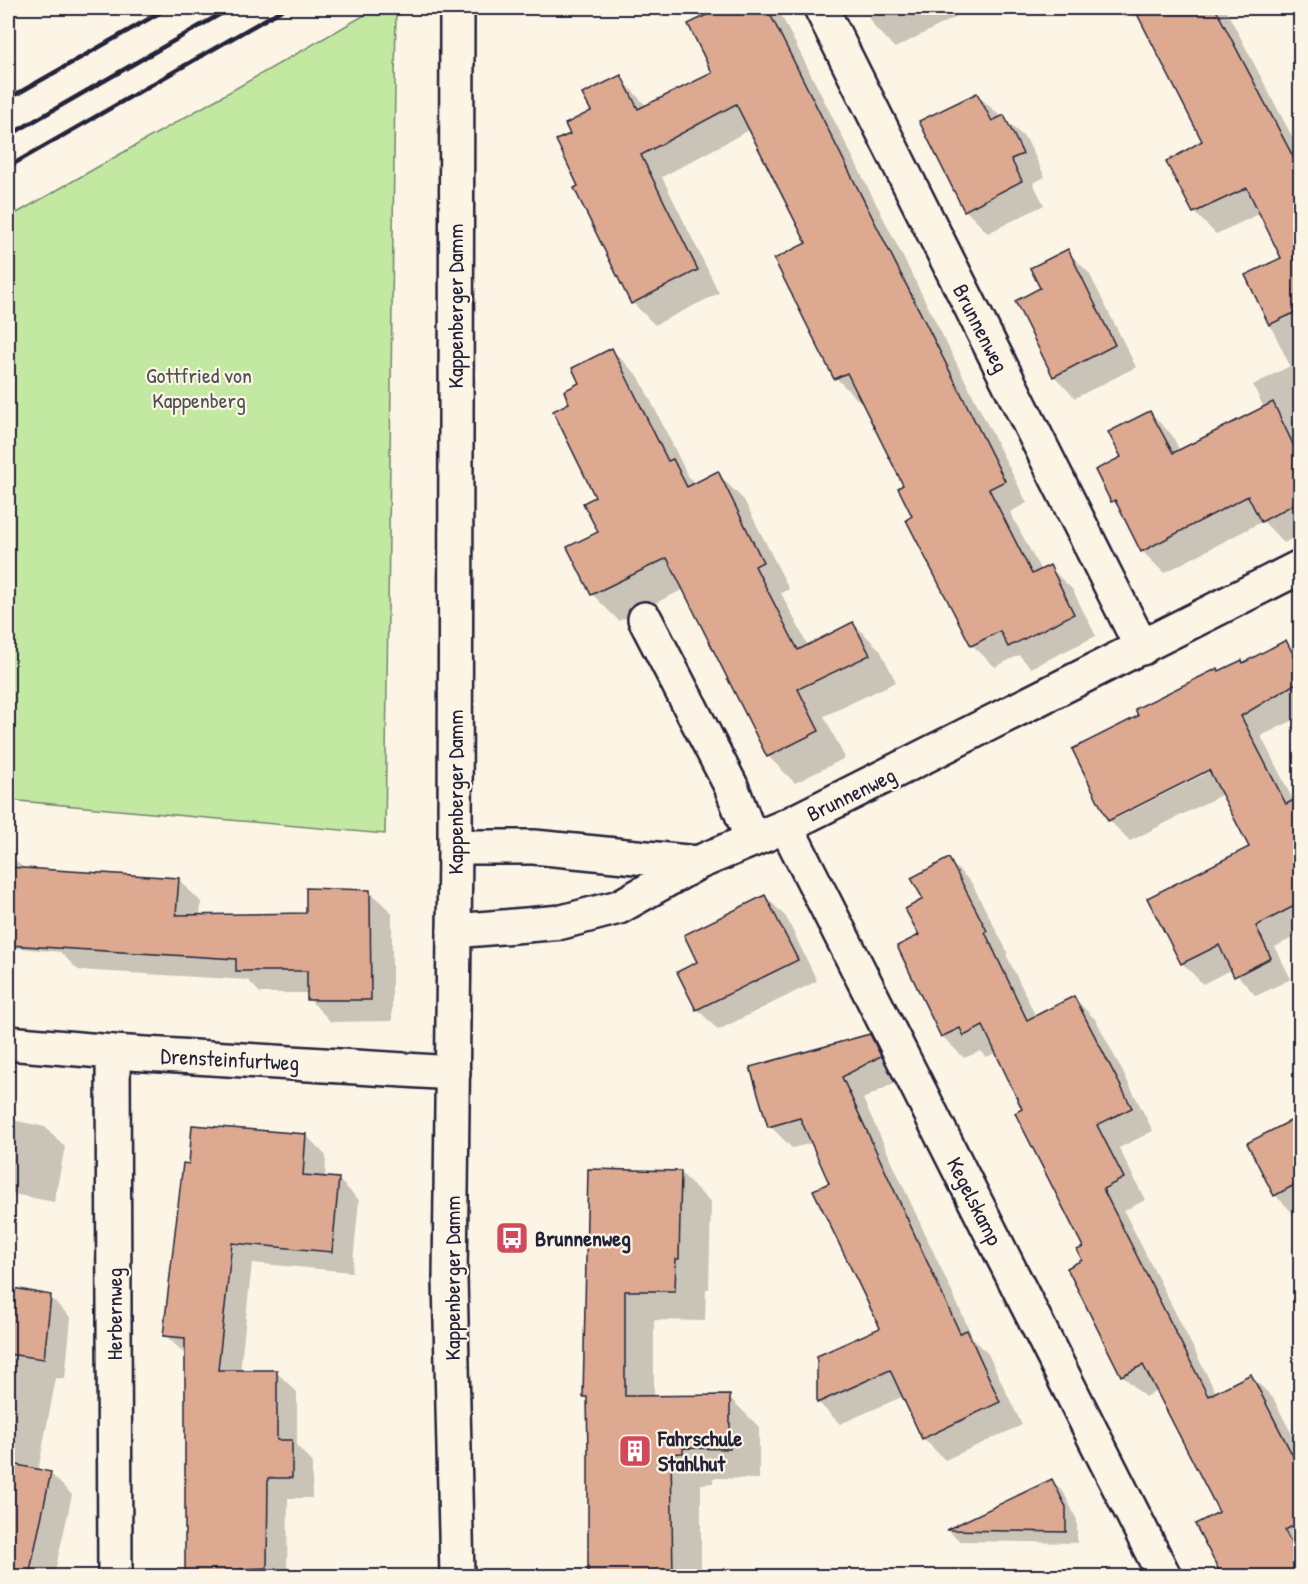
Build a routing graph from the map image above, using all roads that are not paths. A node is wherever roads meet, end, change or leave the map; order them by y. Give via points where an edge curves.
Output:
1 (457, 8) edge
2 (821, 8) edge
3 (1300, 567) edge
4 (645, 619) dead end
5 (1142, 648) junction
6 (786, 826) junction
7 (752, 840) junction
8 (455, 847) junction
9 (697, 863) junction
10 (454, 931) junction
11 (8, 1043) edge
12 (112, 1053) junction
13 (453, 1073) junction
14 (115, 1576) edge
15 (457, 1576) edge
16 (1164, 1576) edge

1 - 8 street, Kappenberger Damm
2 - 5 street, Brunnenweg
3 - 5 street, Brunnenweg
4 - 7 street via 731,786
5 - 6 street, Brunnenweg
6 - 7 street, Brunnenweg
6 - 16 street, Kegelskamp
7 - 9 street, Brunnenweg
8 - 9 street, Brunnenweg via 534,847
8 - 10 street, Kappenberger Damm
9 - 10 street, Brunnenweg via 619,908 562,922
10 - 13 street, Kappenberger Damm
11 - 12 street, Drensteinfurtweg
12 - 13 street, Drensteinfurtweg
12 - 14 street, Herbernweg
13 - 15 street, Kappenberger Damm via 450,1279

